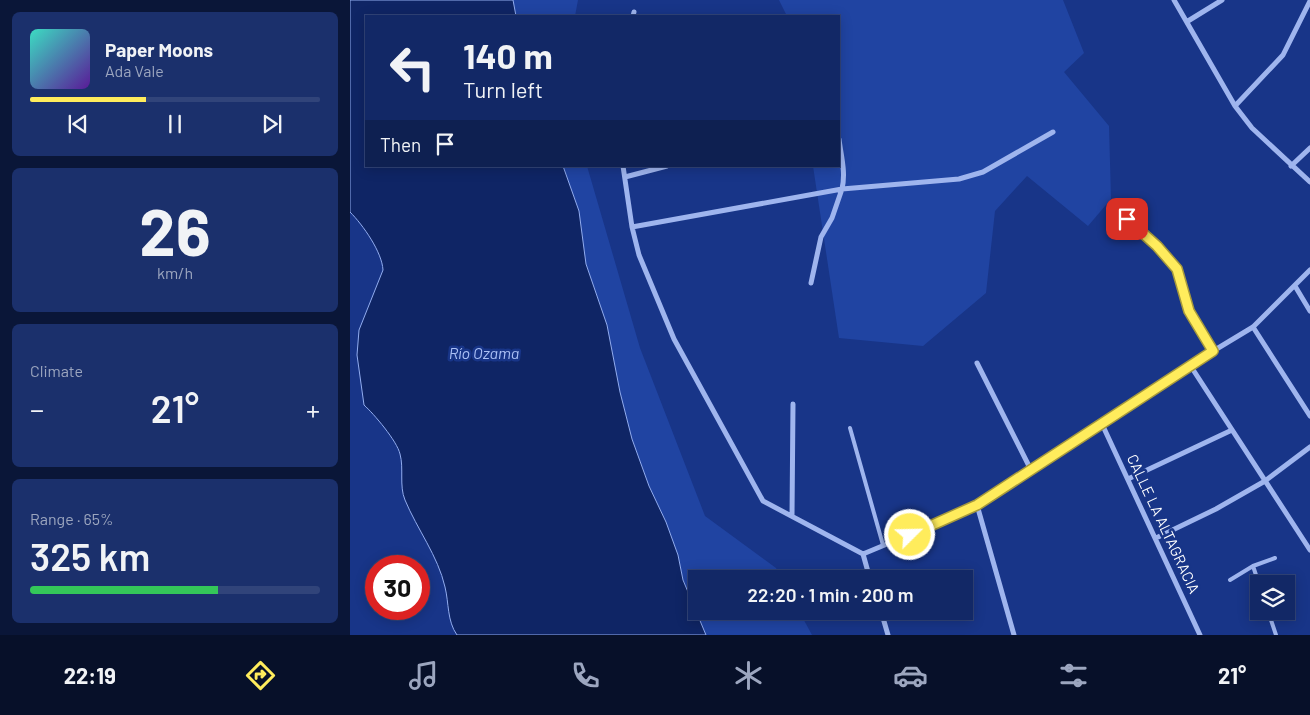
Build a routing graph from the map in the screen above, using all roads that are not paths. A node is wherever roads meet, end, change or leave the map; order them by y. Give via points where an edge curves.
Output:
1 (1174, 0) edge
2 (1222, 0) edge
3 (1310, 1) edge
4 (1188, 21) junction
5 (1235, 106) junction
6 (1053, 132) dead end
7 (840, 146) edge
8 (1310, 148) edge
9 (1291, 166) junction
10 (623, 167) edge
11 (662, 167) edge
12 (625, 177) junction
13 (1310, 182) edge
14 (842, 188) junction
15 (1127, 219) dead end
16 (632, 227) junction
17 (1310, 270) edge
18 (811, 283) dead end
19 (1295, 286) junction
20 (1310, 312) edge
21 (1253, 327) junction
22 (1213, 351) junction
23 (977, 363) dead end
24 (1190, 365) junction
25 (793, 404) dead end
26 (1310, 416) edge
27 (1102, 424) junction
28 (850, 428) dead end
29 (1232, 430) junction
30 (1310, 447) edge
31 (1031, 470) junction
32 (1128, 479) junction
33 (1266, 481) junction
34 (977, 505) junction
35 (792, 516) junction
36 (1156, 538) junction
37 (883, 546) junction
38 (1310, 550) edge
39 (862, 554) junction
40 (1275, 558) dead end
41 (1253, 566) junction
42 (867, 570) edge
43 (1256, 575) edge
44 (1230, 580) dead end
45 (884, 620) edge
46 (1271, 620) edge
47 (888, 635) edge
48 (1014, 635) edge
49 (1200, 635) edge
50 (1276, 635) edge

1 - 4 street
2 - 4 street
3 - 5 street via 1284,55
4 - 5 street
5 - 9 street via 1252,128
6 - 14 street via 983,172 967,177
7 - 14 street via 844,169
8 - 9 street
9 - 13 street
10 - 12 street
11 - 12 street
12 - 16 street
14 - 16 street
14 - 18 street via 832,218 821,237
15 - 22 lane via 1177,269 1189,311
16 - 35 street via 639,255 674,339 763,501
17 - 19 street
19 - 20 street
19 - 21 street
21 - 22 street
21 - 26 street
22 - 24 street
23 - 31 street
24 - 27 street
24 - 29 street
25 - 35 street
27 - 31 street
27 - 32 street, CALLE LA ALTAGRACIA
28 - 37 lane
29 - 32 street
29 - 33 street
30 - 33 street
31 - 34 street
32 - 36 street, CALLE LA ALTAGRACIA
33 - 36 street
33 - 38 street
34 - 37 street
34 - 48 street
35 - 39 street
36 - 49 street, CALLE LA ALTAGRACIA
37 - 39 street
39 - 42 street
40 - 41 lane
41 - 43 lane
41 - 44 lane
45 - 47 street
46 - 50 lane

